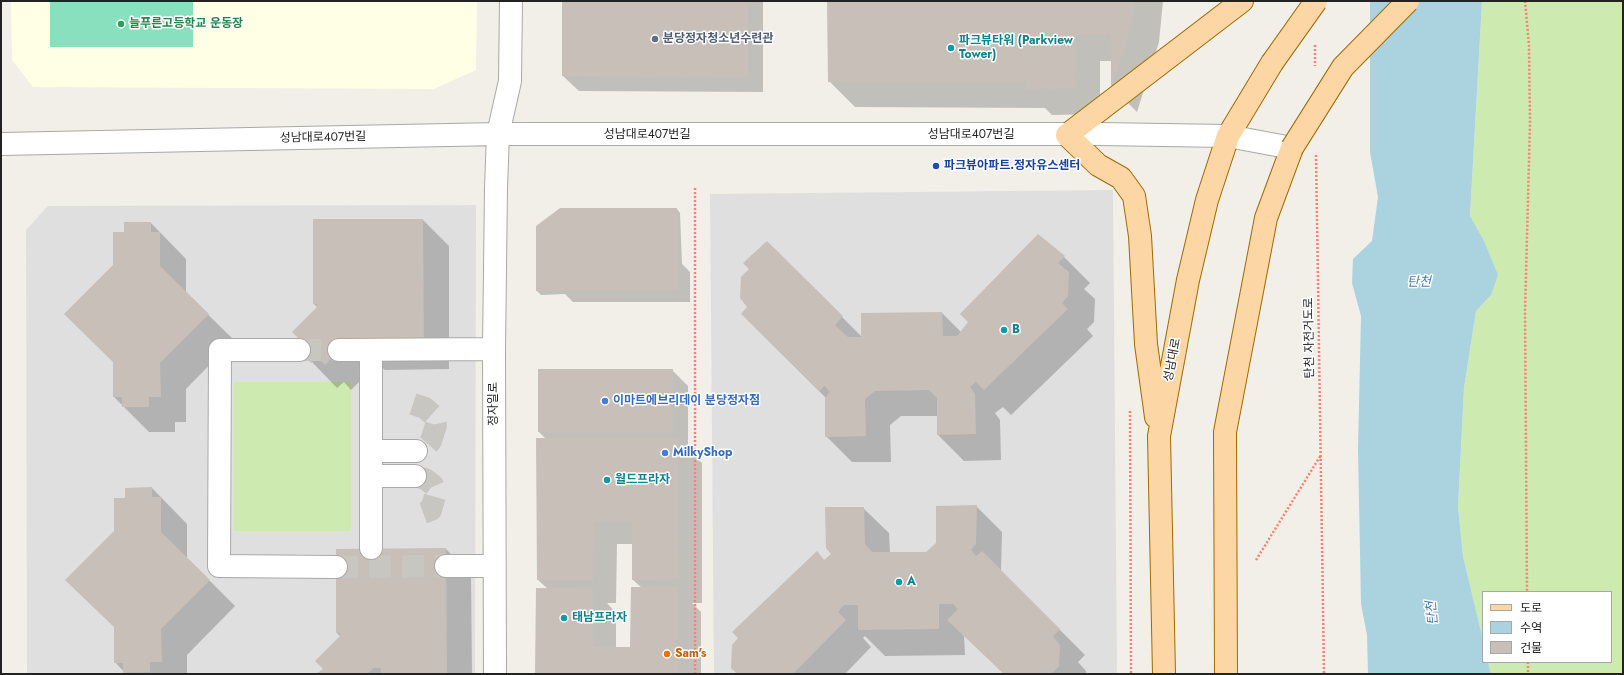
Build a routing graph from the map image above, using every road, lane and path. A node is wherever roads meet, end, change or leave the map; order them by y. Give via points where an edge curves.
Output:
1 (511, 1) edge
2 (1242, 1) edge
3 (1316, 1) edge
4 (1408, 1) edge
5 (1525, 1) edge
6 (1314, 41) dead end
7 (1315, 73) dead end
8 (498, 134) junction
9 (1067, 135) junction
10 (1228, 136) junction
11 (1, 144) edge
12 (1292, 148) junction
13 (1316, 152) dead end
14 (695, 188) dead end
15 (494, 349) junction
16 (299, 350) tunnel mouth
17 (339, 350) tunnel mouth
18 (371, 350) junction
19 (1130, 407) dead end
20 (1159, 436) junction
21 (371, 452) junction
22 (416, 452) tunnel mouth
23 (1321, 455) junction
24 (371, 476) junction
25 (415, 476) tunnel mouth
26 (371, 548) dead end
27 (1256, 560) dead end
28 (446, 566) tunnel mouth
29 (494, 566) junction
30 (336, 567) tunnel mouth
31 (1527, 591) edge
32 (1528, 663) edge
33 (495, 674) edge
34 (695, 674) edge
35 (1130, 674) edge
36 (1164, 674) edge
37 (1226, 674) edge
38 (1324, 674) edge
39 (1528, 674) edge

1 - 8 street, 정자일로 via 510,81
2 - 9 main road
3 - 10 main road, 성남대로, bridge via 1272,63
4 - 12 main road, bridge via 1343,67
5 - 31 path via 1529,45 1530,123 1525,312
6 - 7 path
8 - 9 street, 성남대로407번길
8 - 11 street, 성남대로407번길
8 - 15 street, 정자일로
9 - 10 street, 성남대로407번길
9 - 20 main road via 1098,165 1121,178 1134,196 1140,236 1146,344
10 - 12 street, 성남대로407번길
10 - 20 main road, 성남대로 via 1207,200 1188,280
12 - 37 main road via 1266,218 1225,432
13 - 23 path, 탄천 자전거도로
14 - 34 path
15 - 18 street
15 - 29 street, 정자일로
16 - 30 street via 220,350 219,566
17 - 18 street
18 - 21 street
19 - 35 path
20 - 36 main road, 성남대로
21 - 22 street
21 - 24 street
23 - 27 path
23 - 38 path, 탄천 자전거도로
24 - 25 street
24 - 26 street
28 - 29 street
29 - 33 street, 정자일로
32 - 39 path

